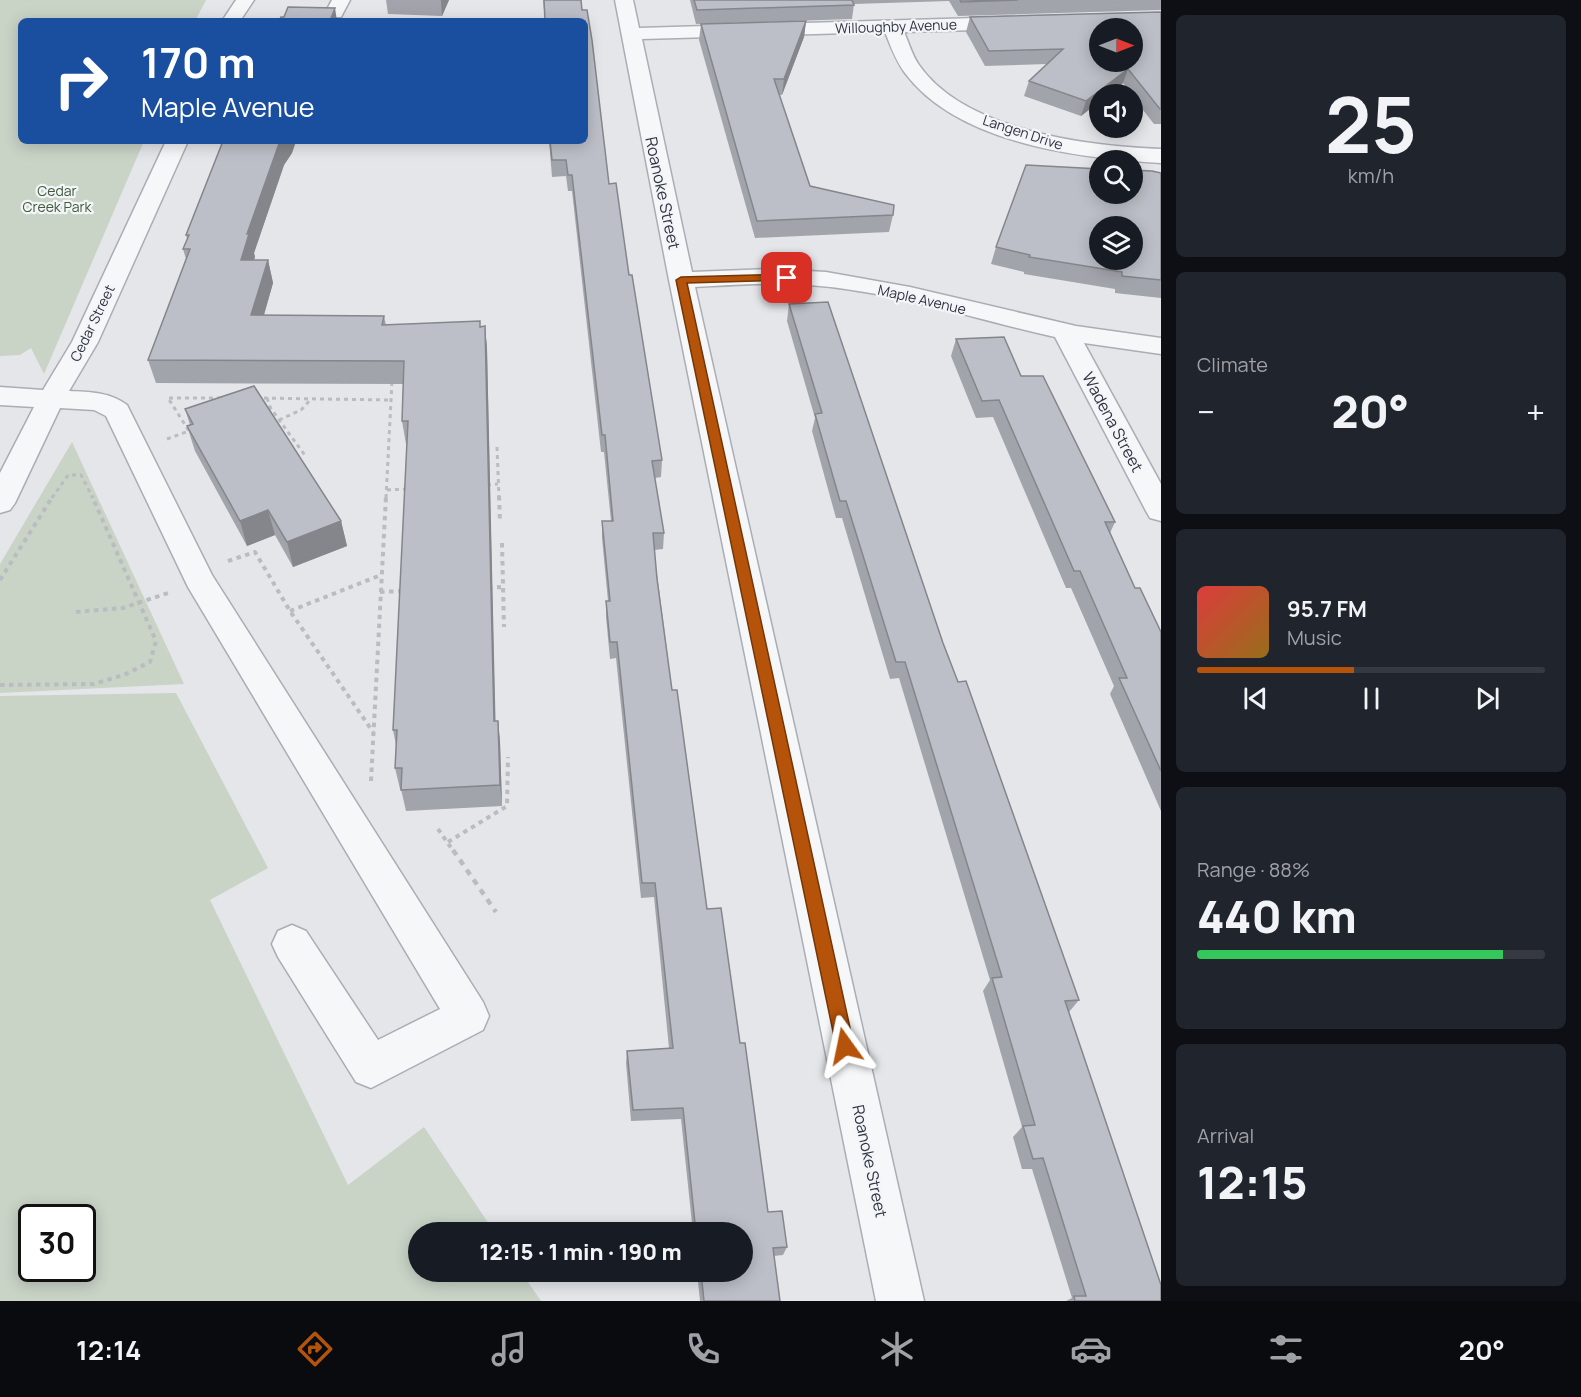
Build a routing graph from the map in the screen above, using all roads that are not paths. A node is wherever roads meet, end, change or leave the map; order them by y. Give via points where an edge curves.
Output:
1 (245, 0) edge
2 (624, 0) edge
3 (233, 18) edge
4 (1032, 22) edge
5 (892, 26) junction
6 (631, 34) junction
7 (176, 144) edge
8 (1161, 156) edge
9 (681, 280) junction
10 (1066, 333) junction
11 (1161, 346) edge
12 (0, 396) edge
13 (52, 397) junction
14 (0, 503) edge
15 (1161, 511) edge
16 (292, 944) dead end
17 (900, 1301) edge

1 - 3 street
2 - 6 street, Roanoke Street
4 - 5 street, Willoughby Avenue
5 - 6 street, Willoughby Avenue
5 - 8 street, Langen Drive via 914,72 943,99 991,125 1055,145 1118,155
6 - 9 street, Roanoke Street
7 - 13 street, Cedar Street via 85,342
9 - 10 street, Maple Avenue via 825,279
9 - 17 street, Roanoke Street
10 - 11 street, Maple Avenue
10 - 15 street, Wadena Street
12 - 13 street
13 - 14 street, Cedar Street
13 - 16 street via 108,404 117,411 468,1016 371,1066

